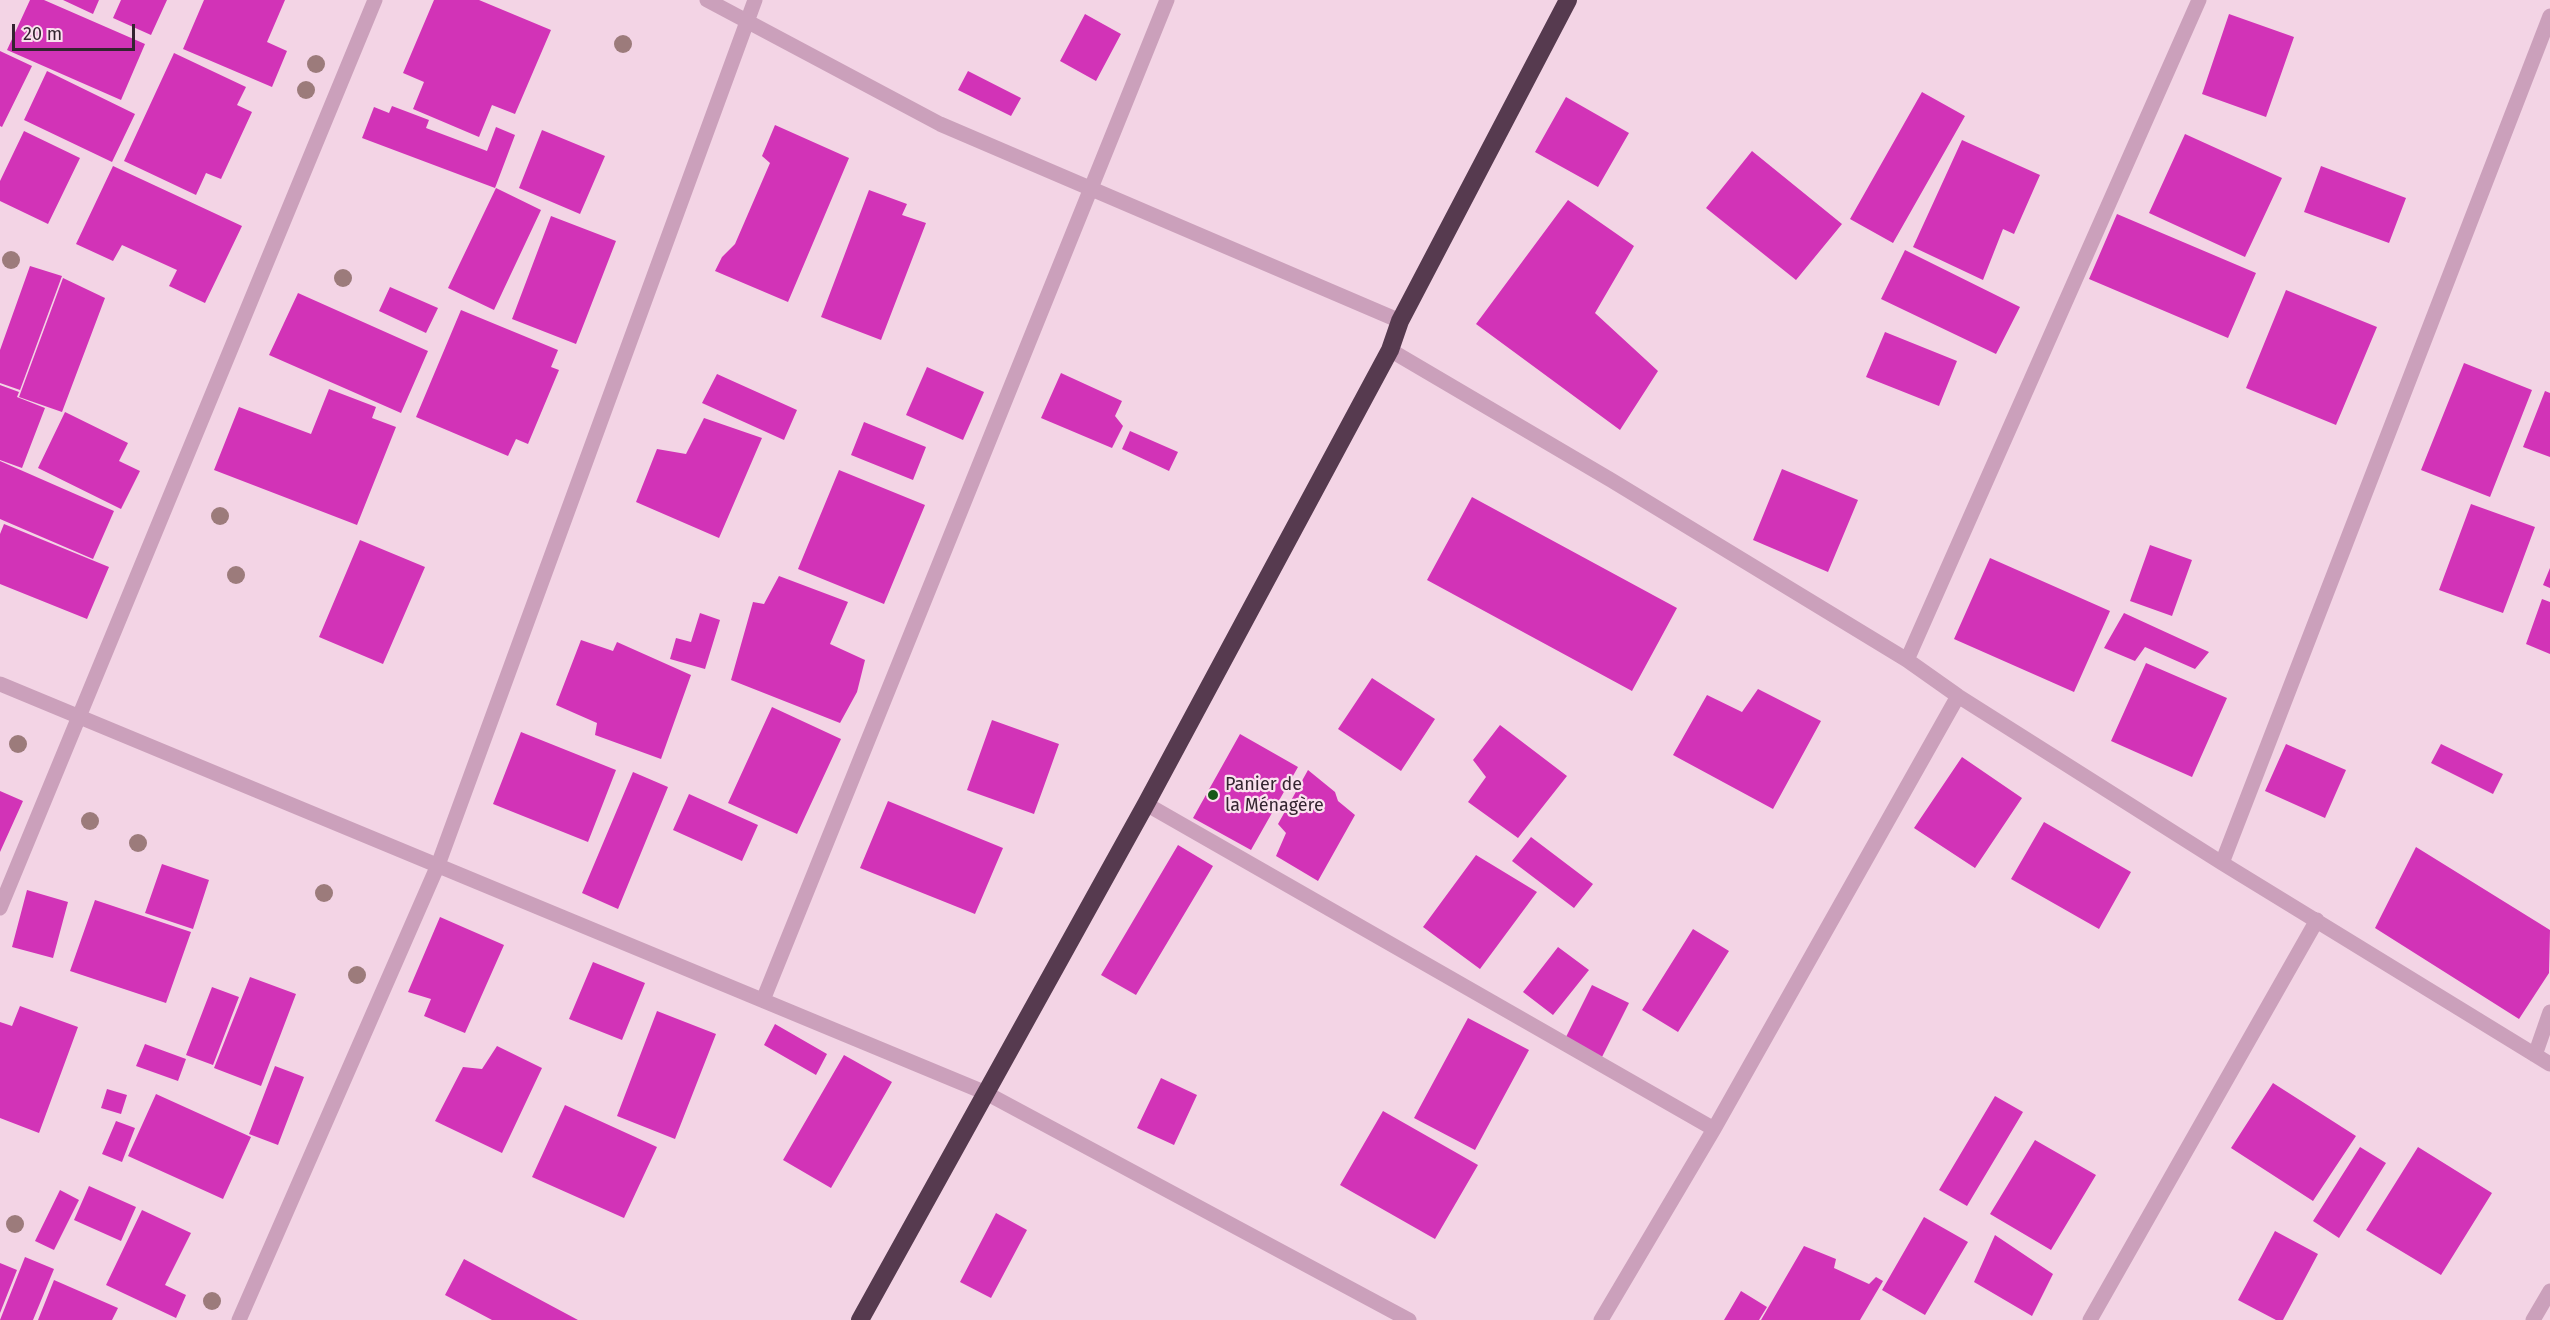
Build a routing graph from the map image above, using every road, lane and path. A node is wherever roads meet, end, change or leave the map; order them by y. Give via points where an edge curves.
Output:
1 (375, 0) edge
2 (707, 0) edge
3 (755, 0) edge
4 (1167, 0) edge
5 (1568, 0) edge
6 (2199, 0) edge
7 (2550, 16) edge
8 (746, 21) junction
9 (1091, 190) junction
10 (1401, 321) junction
11 (1390, 350) junction
12 (1907, 660) junction
13 (0, 684) edge
14 (1958, 696) junction
15 (80, 718) junction
16 (1146, 804) junction
17 (2222, 863) junction
18 (438, 865) junction
19 (0, 908) edge
20 (2317, 920) junction
21 (763, 1000) junction
22 (2550, 1012) edge
23 (2535, 1055) junction
24 (2550, 1064) edge
25 (986, 1093) junction
26 (1713, 1129) junction
27 (2550, 1291) edge
28 (239, 1320) edge
29 (860, 1320) edge
30 (1409, 1320) edge
31 (1601, 1320) edge
32 (2090, 1320) edge
33 (2533, 1320) edge

1 - 15 street
2 - 8 street
3 - 8 street
4 - 9 street
5 - 10 highway
6 - 12 street
7 - 17 street
8 - 9 street via 940,124
8 - 18 street
9 - 10 street
9 - 21 street
10 - 11 highway
11 - 12 street
11 - 16 highway
12 - 14 street
13 - 15 street
14 - 17 street
14 - 26 street
15 - 18 street
15 - 19 street
16 - 25 highway
16 - 26 street
17 - 20 street
18 - 21 street
18 - 28 street
20 - 23 street
20 - 32 street
21 - 25 street
22 - 23 street
23 - 24 street
25 - 29 highway
25 - 30 street
26 - 31 street
27 - 33 street

